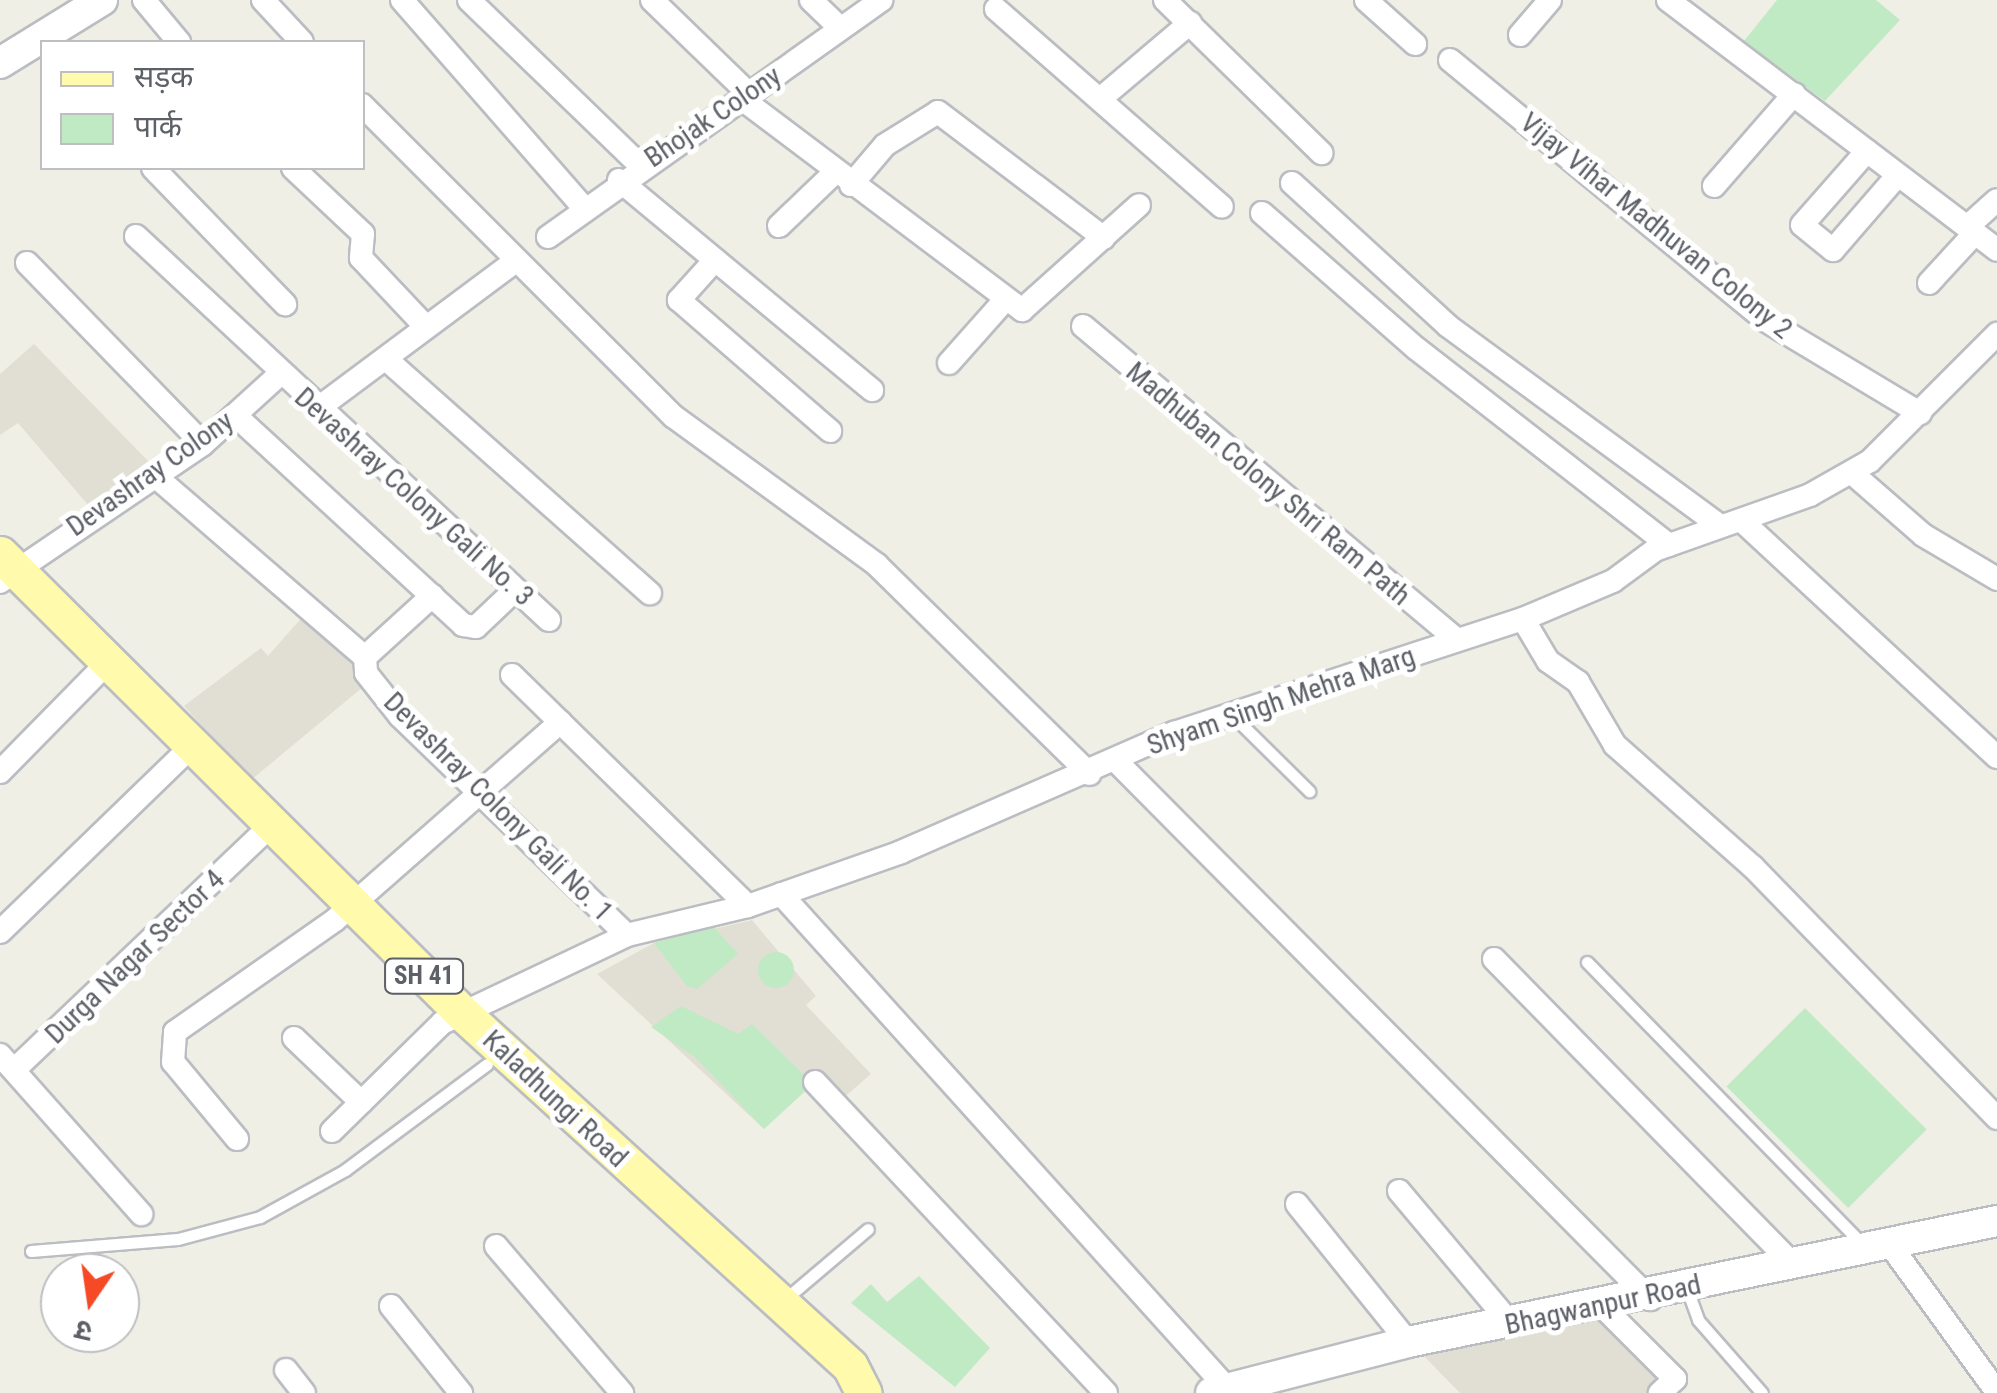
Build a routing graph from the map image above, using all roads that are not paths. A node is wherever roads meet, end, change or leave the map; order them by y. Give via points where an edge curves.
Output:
1 (102, 0) edge
2 (144, 0) edge
3 (262, 0) edge
4 (402, 0) edge
5 (470, 0) edge
6 (652, 0) edge
7 (811, 0) edge
8 (881, 0) edge
9 (1165, 0) edge
10 (1366, 0) edge
11 (1550, 0) edge
12 (1668, 0) edge
13 (996, 9) dead end
14 (1190, 23) junction
15 (840, 28) junction
16 (1520, 35) dead end
17 (52, 40) edge
18 (176, 40) edge
19 (300, 40) edge
20 (1416, 44) dead end
21 (38, 51) edge
22 (1450, 60) dead end
23 (0, 63) edge
24 (1794, 94) junction
25 (746, 97) junction
26 (1100, 99) junction
27 (365, 107) edge
28 (1867, 150) junction
29 (1321, 153) dead end
30 (640, 166) junction
31 (155, 170) edge
32 (295, 170) edge
33 (1898, 175) junction
34 (842, 179) junction
35 (620, 180) junction
36 (1292, 183) dead end
37 (1714, 186) dead end
38 (1997, 200) edge
39 (1139, 205) dead end
40 (1222, 207) dead end
41 (584, 208) junction
42 (1262, 214) dead end
43 (778, 226) dead end
44 (1971, 230) junction
45 (136, 236) dead end
46 (548, 236) dead end
47 (1104, 238) junction
48 (1997, 250) edge
49 (715, 260) junction
50 (27, 263) dead end
51 (514, 263) junction
52 (1930, 282) dead end
53 (1004, 301) junction
54 (285, 304) dead end
55 (426, 326) junction
56 (1083, 326) dead end
57 (1997, 334) edge
58 (386, 359) junction
59 (949, 363) dead end
60 (280, 374) junction
61 (872, 390) dead end
62 (316, 410) junction
63 (1920, 414) junction
64 (236, 416) junction
65 (830, 431) dead end
66 (203, 444) junction
67 (1852, 473) junction
68 (155, 476) junction
69 (1730, 523) junction
70 (1670, 544) junction
71 (4, 573) edge
72 (1997, 579) edge
73 (515, 590) junction
74 (650, 592) dead end
75 (432, 596) junction
76 (1524, 619) junction
77 (548, 620) dead end
78 (1454, 638) junction
79 (365, 657) junction
80 (100, 669) junction
81 (512, 675) dead end
82 (1232, 714) junction
83 (560, 722) junction
84 (184, 754) junction
85 (1997, 758) edge
86 (1117, 762) junction
87 (0, 772) edge
88 (1090, 774) junction
89 (1309, 791) dead end
90 (480, 798) junction
91 (263, 834) junction
92 (781, 894) junction
93 (748, 906) junction
94 (343, 913) junction
95 (0, 932) edge
96 (627, 935) junction
97 (1494, 959) dead end
98 (1586, 962) dead end
99 (451, 1017) junction
100 (294, 1038) dead end
101 (7, 1062) edge
102 (487, 1064) junction
103 (815, 1082) dead end
104 (360, 1102) junction
105 (1997, 1118) edge
106 (332, 1131) dead end
107 (237, 1139) dead end
108 (611, 1164) junction
109 (1399, 1191) dead end
110 (1298, 1204) dead end
111 (141, 1214) dead end
112 (1996, 1224) edge
113 (868, 1229) dead end
114 (1877, 1245) junction
115 (496, 1246) dead end
116 (31, 1251) dead end
117 (1792, 1262) junction
118 (1687, 1289) junction
119 (1650, 1298) junction
120 (780, 1304) junction
121 (391, 1306) dead end
122 (1604, 1309) junction
123 (1512, 1325) junction
124 (1408, 1342) junction
125 (286, 1370) dead end
126 (860, 1390) edge
127 (1218, 1390) edge
128 (1997, 1392) edge
129 (304, 1393) edge
130 (461, 1393) edge
131 (622, 1393) edge
132 (1106, 1393) edge
133 (1660, 1393) edge
134 (1762, 1393) edge

1 - 17 street
2 - 18 street
3 - 19 street
4 - 41 street
5 - 30 street
6 - 25 street
7 - 15 street
8 - 15 street, Bhojak Colony
9 - 14 street
10 - 20 street
11 - 16 street
12 - 24 street
13 - 26 street
14 - 26 street
14 - 29 street
15 - 25 street, Bhojak Colony
21 - 23 street
22 - 63 street, Vijay Vihar Madhuvan Colony 2 via 1765,320
24 - 28 street
24 - 37 street
25 - 30 street, Bhojak Colony
25 - 34 street
26 - 40 street
27 - 51 street
28 - 33 street
28 - 33 street via 1802,225 1833,250
30 - 35 street, Bhojak Colony
31 - 54 street
32 - 55 street via 362,234 362,258
33 - 44 street
34 - 43 street
34 - 47 street via 938,112
34 - 53 street
35 - 41 street, Bhojak Colony
35 - 49 street
36 - 69 street via 1448,326
38 - 44 street
39 - 47 street
41 - 46 street, Bhojak Colony
42 - 70 street via 1417,350
44 - 48 street
44 - 52 street
45 - 60 street, Devashray Colony Gali No. 3
47 - 53 street via 1029,308
49 - 61 street
49 - 65 street via 678,300
50 - 66 street
51 - 55 street
51 - 88 street via 674,416 877,565
53 - 59 street
55 - 58 street
56 - 78 street, Madhuban Colony Shri Ram Path
57 - 63 street, Shyam Singh Mehra Marg
58 - 62 street
58 - 74 street
60 - 62 street, Devashray Colony Gali No. 3
60 - 64 street, Devashray Colony
62 - 73 street, Devashray Colony Gali No. 3
63 - 67 street, Shyam Singh Mehra Marg
64 - 66 street, Devashray Colony
64 - 75 street
66 - 68 street, Devashray Colony
67 - 69 street, Shyam Singh Mehra Marg
67 - 72 street via 1923,535
68 - 71 street, Devashray Colony
68 - 79 street, Devashray Colony Gali No. 1
69 - 70 street, Shyam Singh Mehra Marg
69 - 85 street
70 - 76 street, Shyam Singh Mehra Marg
71 - 80 main road, Kaladhungi Road / SH 41
73 - 75 street via 469,628
73 - 77 street, Devashray Colony Gali No. 3
75 - 79 street
76 - 78 street, Shyam Singh Mehra Marg
76 - 105 street via 1548,662 1578,682 1615,745 1753,867
78 - 82 street, Shyam Singh Mehra Marg
79 - 90 street, Devashray Colony Gali No. 1 via 366,673 400,716
80 - 84 main road, Kaladhungi Road / SH 41
80 - 87 street
81 - 83 street
82 - 86 street, Shyam Singh Mehra Marg
82 - 89 lane
83 - 90 street
83 - 93 street
84 - 91 main road, Kaladhungi Road / SH 41
84 - 95 street
86 - 88 street, Shyam Singh Mehra Marg
86 - 119 street
88 - 92 street, Shyam Singh Mehra Marg
90 - 94 street
90 - 96 street, Devashray Colony Gali No. 1
91 - 94 main road, Kaladhungi Road / SH 41
91 - 101 street, Durga Nagar Sector 4
92 - 93 street, Shyam Singh Mehra Marg
92 - 127 street
93 - 96 street, Shyam Singh Mehra Marg
94 - 99 main road, Kaladhungi Road / SH 41
94 - 107 street via 169,1041 174,1062
96 - 99 street, Shyam Singh Mehra Marg
97 - 117 street
98 - 114 lane
99 - 102 main road, Kaladhungi Road / SH 41
99 - 104 street, Shyam Singh Mehra Marg
99 - 108 main road, Kaladhungi Road / SH 41
100 - 104 street
101 - 111 street
102 - 108 main road, Kaladhungi Road / SH 41
102 - 116 lane via 332,1179 260,1217 178,1239
103 - 132 street
104 - 106 street, Shyam Singh Mehra Marg
108 - 120 main road, Kaladhungi Road / SH 41
108 - 126 main road, Kaladhungi Road / SH 41 via 826,1372
109 - 123 street
110 - 124 street
112 - 114 street, Bhagwanpur Road
113 - 120 lane
114 - 117 street, Bhagwanpur Road
114 - 128 street
115 - 131 street
117 - 118 street, Bhagwanpur Road
118 - 119 street, Bhagwanpur Road
118 - 134 lane via 1698,1320
119 - 122 street, Bhagwanpur Road
120 - 126 main road, Kaladhungi Road / SH 41 via 850,1366
121 - 130 street
122 - 123 street, Bhagwanpur Road
122 - 133 street via 1676,1380
123 - 124 street, Bhagwanpur Road
124 - 127 street, Bhagwanpur Road
125 - 129 street

